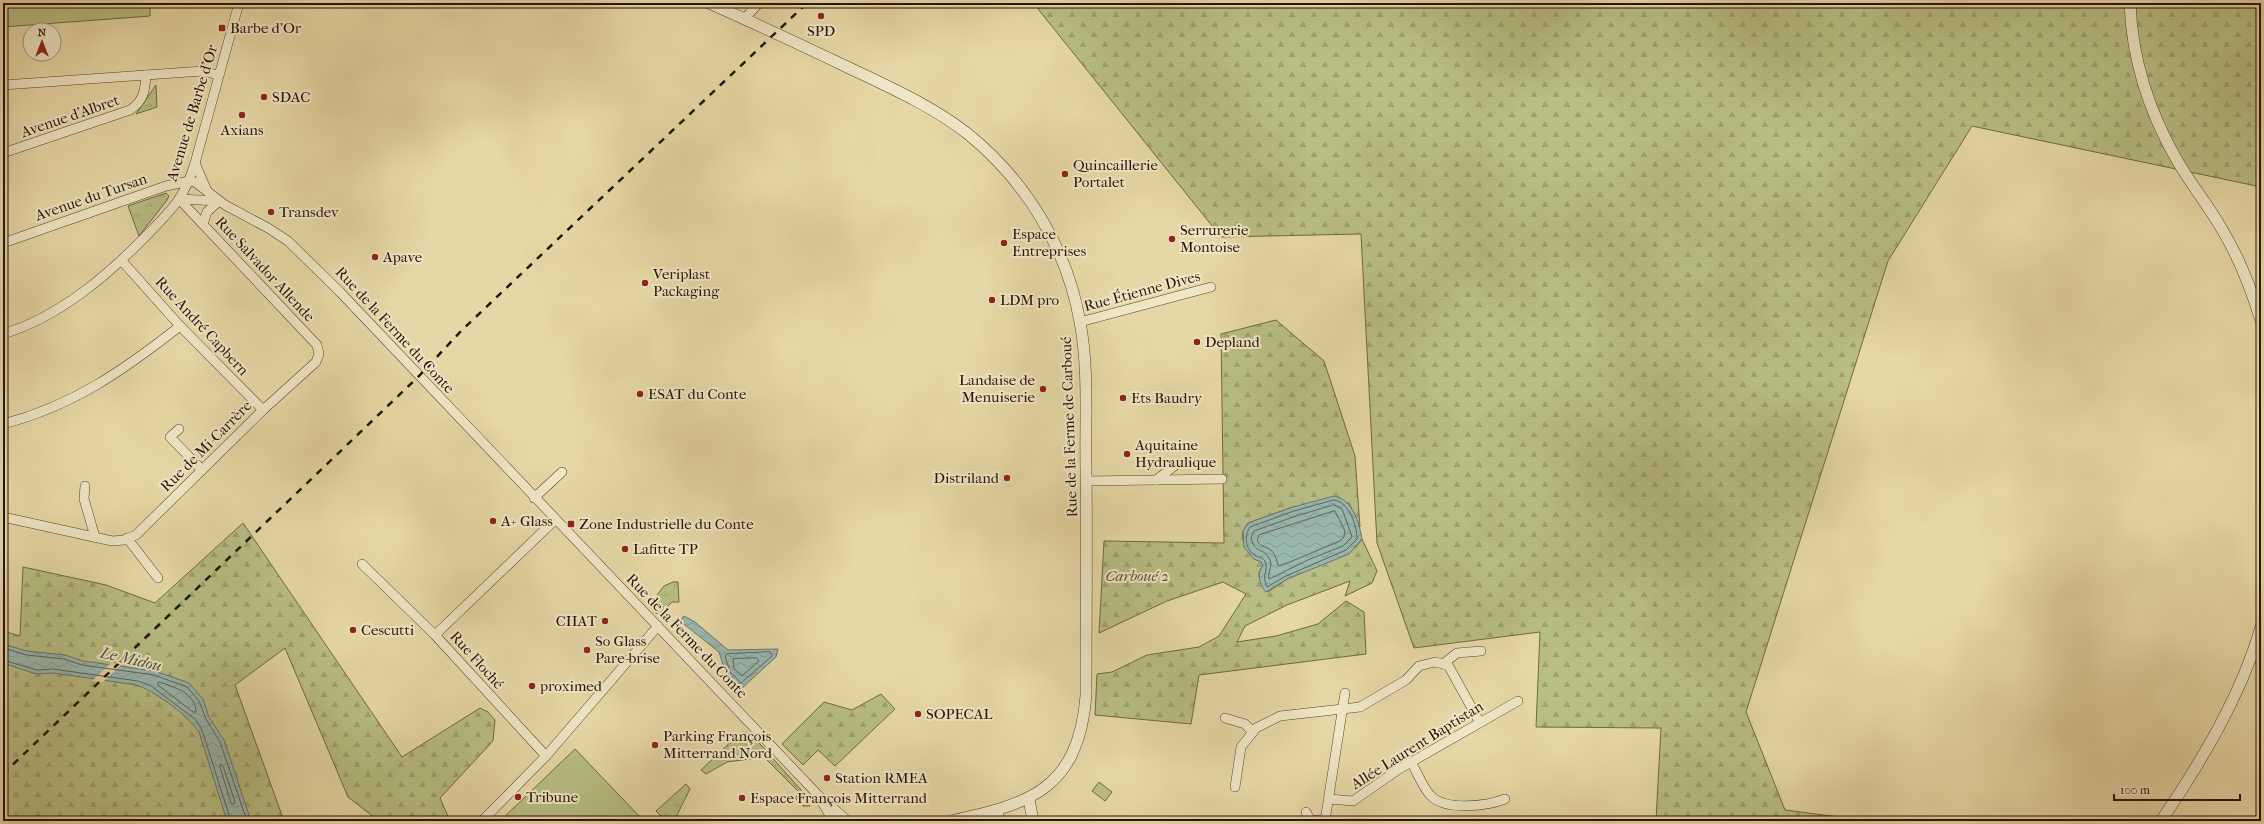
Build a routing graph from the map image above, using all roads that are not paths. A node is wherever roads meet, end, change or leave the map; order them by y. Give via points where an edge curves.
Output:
1 (239, 3) edge
2 (710, 3) edge
3 (759, 3) edge
4 (2130, 3) edge
5 (744, 19) junction
6 (146, 75) junction
7 (218, 75) junction
8 (3, 85) edge
9 (3, 153) edge
10 (195, 163) junction
11 (189, 181) junction
12 (208, 193) junction
13 (179, 200) junction
14 (219, 201) junction
15 (203, 224) junction
16 (3, 243) edge
17 (122, 261) junction
18 (1211, 287) dead end
19 (2261, 321) edge
20 (1080, 322) junction
21 (180, 326) junction
22 (3, 334) edge
23 (316, 362) joint
24 (263, 410) junction
25 (3, 424) edge
26 (178, 429) dead end
27 (1177, 464) dead end
28 (202, 470) junction
29 (562, 472) dead end
30 (1222, 479) dead end
31 (1156, 480) junction
32 (1086, 481) junction
33 (85, 486) dead end
34 (534, 498) junction
35 (3, 517) edge
36 (555, 520) junction
37 (95, 537) junction
38 (127, 538) junction
39 (362, 564) dead end
40 (158, 578) dead end
41 (658, 626) junction
42 (2261, 627) edge
43 (435, 635) junction
44 (1481, 651) dead end
45 (1443, 664) junction
46 (1345, 693) dead end
47 (1518, 701) dead end
48 (1344, 710) junction
49 (1225, 718) dead end
50 (1479, 721) junction
51 (1253, 732) junction
52 (546, 756) junction
53 (1411, 762) junction
54 (1236, 787) dead end
55 (818, 795) junction
56 (1029, 799) junction
57 (1329, 799) junction
58 (1505, 799) dead end
59 (1306, 812) dead end
60 (998, 816) edge
61 (1326, 820) edge
62 (482, 821) edge
63 (833, 821) edge
64 (848, 821) edge
65 (950, 821) edge
66 (1033, 821) edge
67 (1311, 821) edge
68 (2161, 821) edge

1 - 7 street, Avenue de Barbe d'Or
2 - 5 street, Rue de la Ferme de Carboué
3 - 5 street
4 - 19 street via 2134,44 2151,106 2164,137 2221,227 2251,290
5 - 20 street, Rue de la Ferme de Carboué via 878,81 933,112 973,139 998,162 1029,198 1041,217 1071,282
6 - 7 street via 203,71
6 - 8 street
6 - 9 street, Avenue d'Albret via 141,100 130,110
7 - 10 street, Avenue de Barbe d'Or
10 - 11 street, Avenue de Barbe d'Or
10 - 12 street
11 - 12 street, Rue de la Ferme du Conte via 196,182
11 - 13 street, Avenue de Barbe d'Or
11 - 16 street, Avenue du Tursan via 166,186
12 - 14 street, Rue de la Ferme du Conte
13 - 14 street, Rue de la Ferme du Conte
13 - 15 street, Rue Salvador Allende
13 - 17 street, Avenue de Barbe d'Or
14 - 15 street via 207,212
14 - 34 street, Rue de la Ferme du Conte via 268,228 310,260
15 - 23 street, Rue Salvador Allende via 317,345 319,354
17 - 21 street, Rue André Capbern
17 - 22 street, Avenue de Barbe d'Or via 71,300 37,320
18 - 20 street, Rue Étienne Dives
20 - 32 street, Rue de la Ferme de Carboué via 1085,375
21 - 24 street, Rue André Capbern
21 - 25 street via 132,364 93,388 49,409
23 - 24 street, Rue de Mi-Carrère
24 - 28 street, Rue de Mi-Carrère
26 - 28 street via 170,437
27 - 31 street
28 - 38 street, Rue de Mi-Carrère via 136,535
29 - 34 street
30 - 31 street
31 - 32 street
32 - 56 street, Rue de la Ferme de Carboué via 1084,714 1074,749 1064,765 1047,787
33 - 37 street via 84,499
34 - 36 street, Rue de la Ferme du Conte
35 - 37 street
36 - 41 street, Rue de la Ferme du Conte
36 - 43 street, Rue Floché
37 - 38 street, Rue de Mi-Carrère via 112,541
38 - 40 street
39 - 43 street
41 - 52 street
41 - 55 street, Rue de la Ferme du Conte
42 - 68 street via 2246,670 2228,707
43 - 52 street, Rue Floché
44 - 45 street via 1457,653
45 - 48 street via 1435,662 1419,666 1406,680 1360,707
45 - 50 street via 1448,665
46 - 48 street
47 - 50 street, Allée Laurent Baptistan
48 - 51 street via 1280,716
48 - 57 street
49 - 51 street via 1245,724
50 - 53 street, Allée Laurent Baptistan
51 - 54 street via 1241,747
52 - 62 street
53 - 57 street, Allée Laurent Baptistan via 1353,801
53 - 58 street via 1431,796 1444,804 1491,805
55 - 63 street, Rue de la Ferme du Conte
55 - 64 street, Rue de la Ferme du Conte
56 - 60 street, Rue de la Ferme de Carboué
56 - 66 street
57 - 61 street
59 - 67 street
60 - 65 street, Rue de la Ferme de Carboué
61 - 67 street

